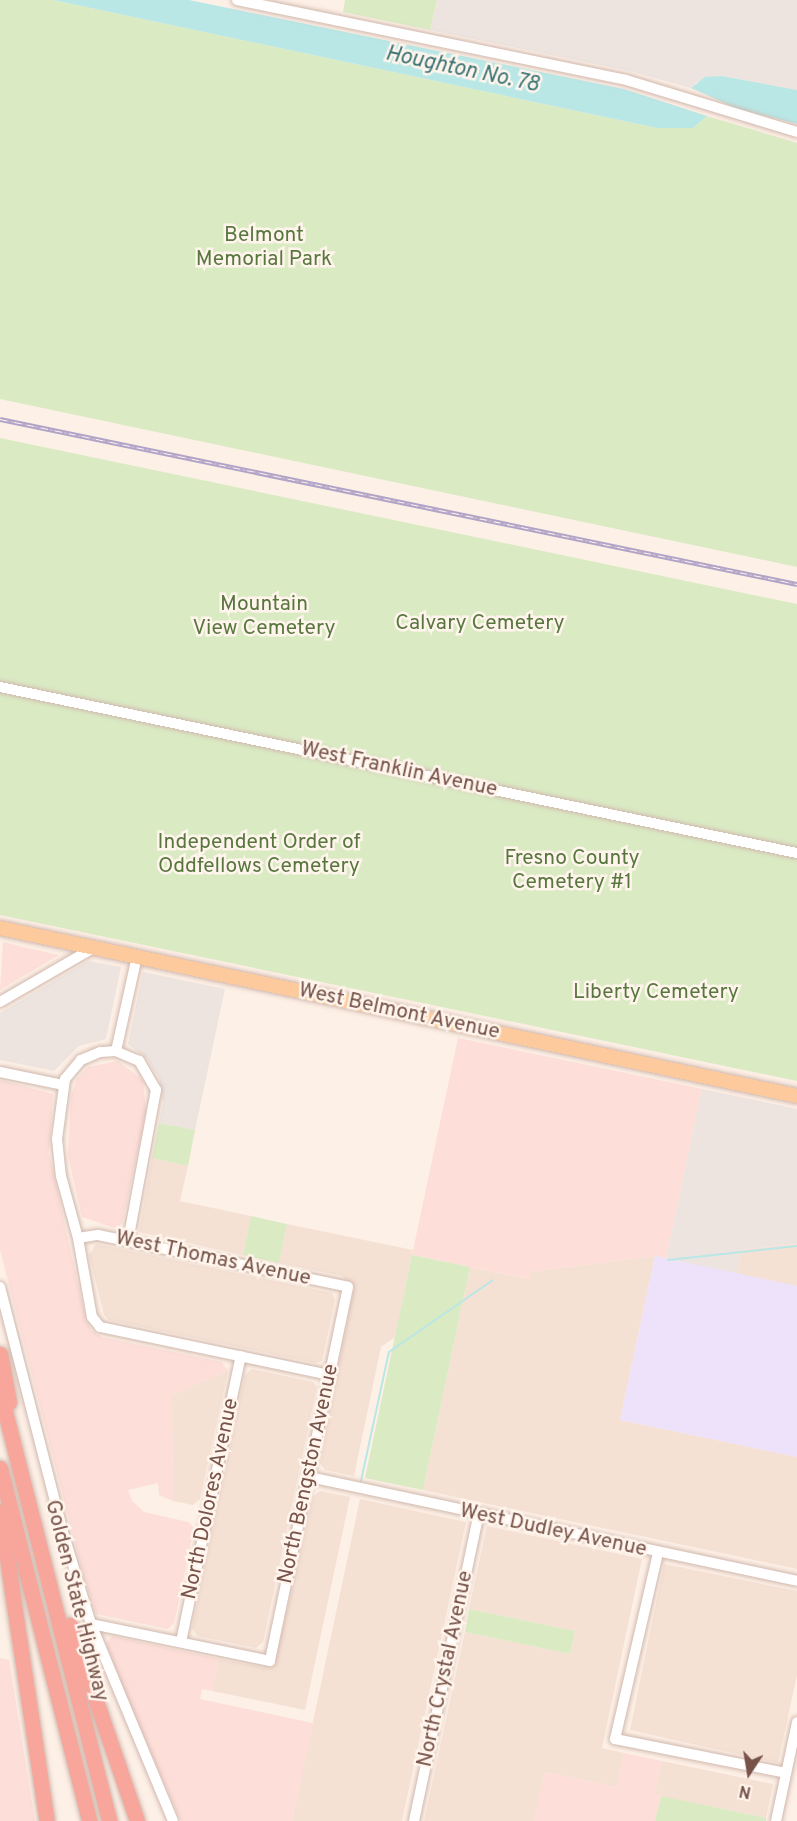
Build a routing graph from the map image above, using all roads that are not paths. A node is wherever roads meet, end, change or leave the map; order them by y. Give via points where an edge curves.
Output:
1 (237, 0) edge
2 (797, 132) edge
3 (0, 687) edge
4 (797, 853) edge
5 (0, 928) edge
6 (95, 947) junction
7 (137, 956) junction
8 (0, 1002) edge
9 (116, 1051) junction
10 (0, 1072) edge
11 (63, 1085) junction
12 (797, 1096) edge
13 (78, 1239) junction
14 (128, 1241) junction
15 (0, 1287) edge
16 (348, 1287) joint
17 (0, 1354) edge
18 (241, 1356) junction
19 (330, 1375) junction
20 (0, 1392) edge
21 (15, 1443) junction
22 (0, 1468) edge
23 (309, 1478) junction
24 (0, 1512) edge
25 (478, 1516) junction
26 (658, 1553) junction
27 (48, 1578) junction
28 (797, 1581) edge
29 (91, 1624) junction
30 (181, 1642) junction
31 (797, 1722) edge
32 (786, 1773) junction
33 (47, 1821) edge
34 (89, 1821) edge
35 (109, 1821) edge
36 (137, 1821) edge
37 (173, 1821) edge
38 (414, 1821) edge
39 (776, 1821) edge

1 - 2 street via 626,80
3 - 4 street, West Franklin Avenue
5 - 6 main road, West Belmont Avenue
6 - 7 main road, West Belmont Avenue
6 - 8 street
7 - 9 street
7 - 12 main road, West Belmont Avenue
9 - 11 street via 100,1052 81,1060
9 - 14 street via 144,1066 157,1097
10 - 11 street
11 - 13 street via 57,1156
13 - 14 street, West Thomas Avenue via 98,1235
13 - 18 street via 92,1317 100,1327
14 - 16 street, West Thomas Avenue
15 - 29 street
16 - 19 street, North Bengston Avenue
17 - 21 highway
18 - 19 street
18 - 30 street, North Dolores Avenue
19 - 23 street, North Bengston Avenue
20 - 21 highway, Golden State Highway
21 - 27 highway, Golden State Highway
22 - 34 highway, Golden State Highway
23 - 25 street, West Dudley Avenue
23 - 30 street, North Bengston Avenue via 270,1661
24 - 33 highway
25 - 26 street, West Dudley Avenue
25 - 38 street, North Crystal Avenue
26 - 28 street, West Dudley Avenue
26 - 32 street via 615,1739
27 - 35 highway, Golden State Highway
27 - 36 highway via 62,1594
29 - 30 street
29 - 37 street
31 - 32 street
32 - 39 street

